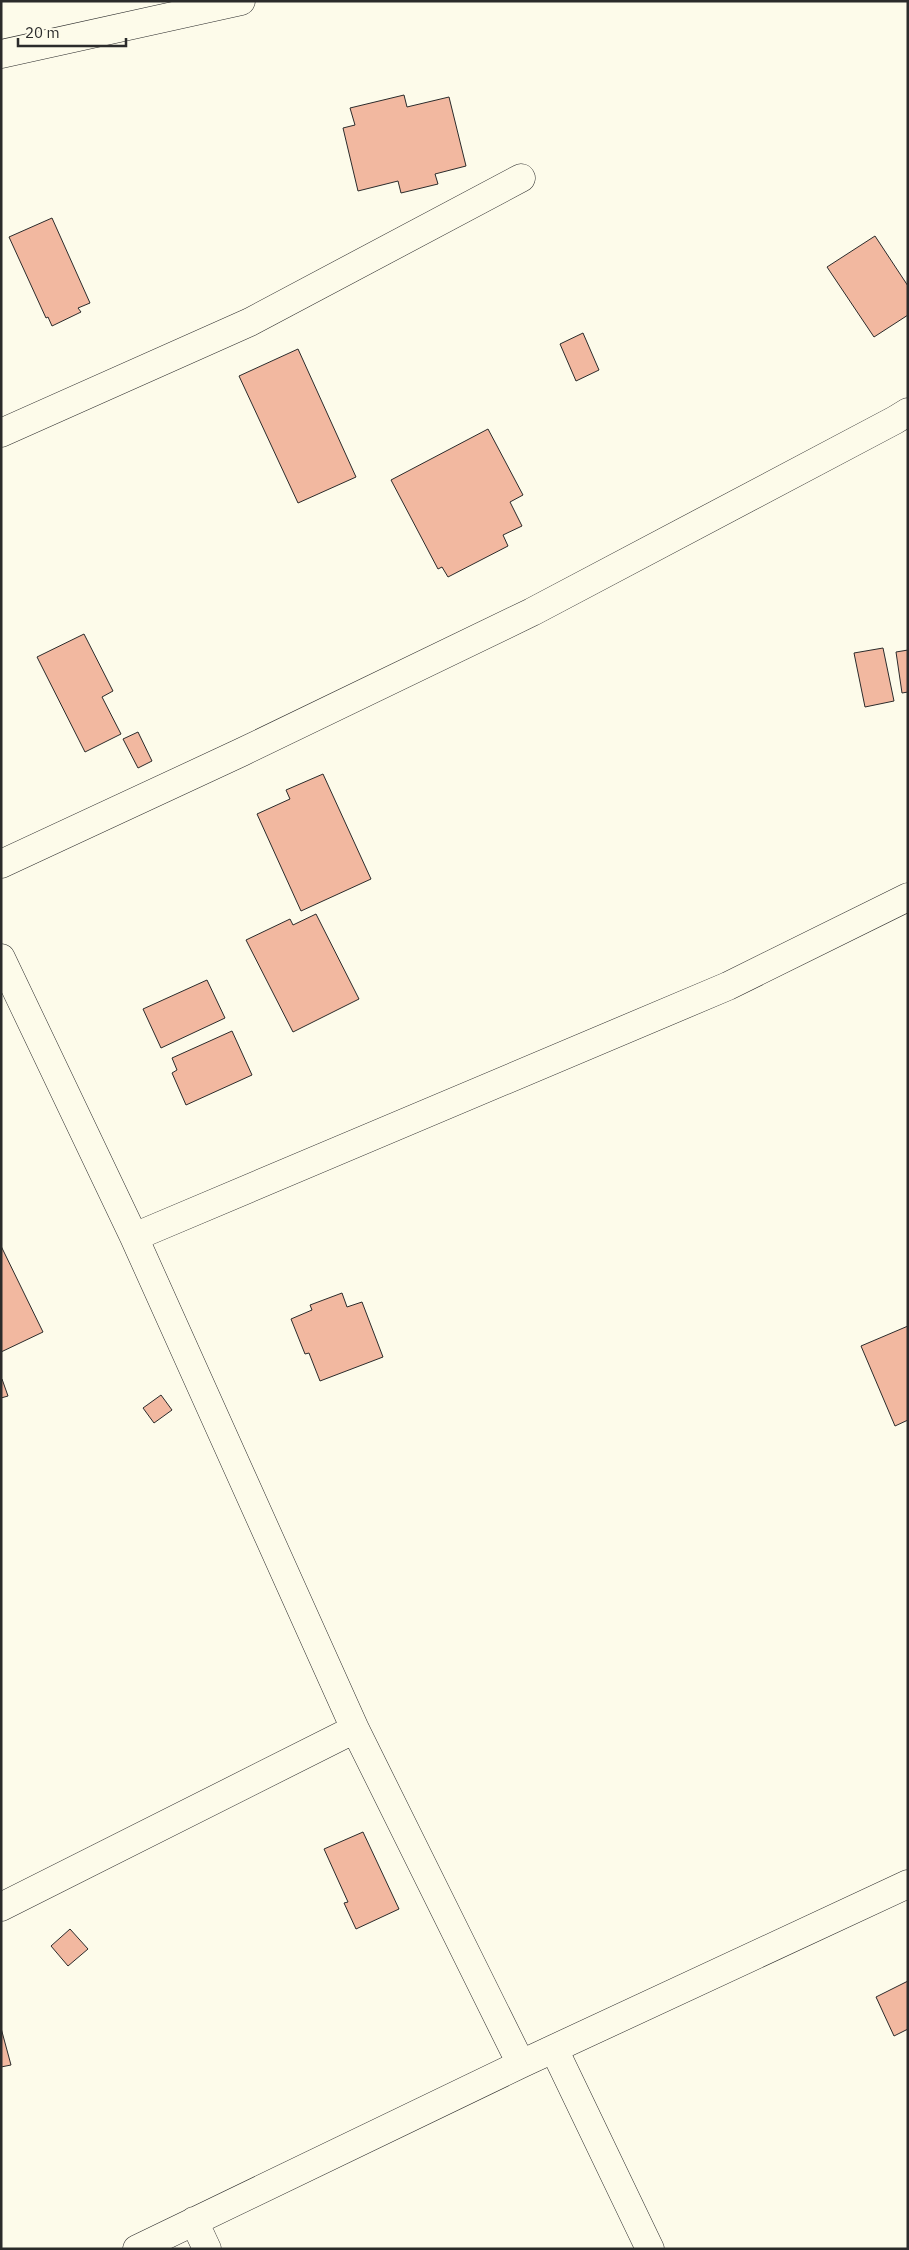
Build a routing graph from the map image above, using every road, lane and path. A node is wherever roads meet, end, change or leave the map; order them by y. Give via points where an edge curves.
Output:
1 (240, 1) edge
2 (1, 54) edge
3 (521, 178) dead end
4 (908, 412) edge
5 (1, 433) edge
6 (1, 864) edge
7 (908, 898) edge
8 (1, 958) edge
9 (134, 1237) junction
10 (355, 1729) junction
11 (908, 1884) edge
12 (3, 1903) edge
13 (554, 2049) junction
14 (522, 2064) junction
15 (194, 2221) junction
16 (137, 2249) edge
17 (207, 2249) edge
18 (650, 2249) edge

1 - 2 street
3 - 5 street via 250,322
4 - 6 street via 532,612
7 - 9 street via 728,986
8 - 9 street
9 - 10 street
10 - 12 street
10 - 14 street
11 - 13 street
13 - 14 street
13 - 18 street
14 - 15 street
15 - 16 street
15 - 17 street

